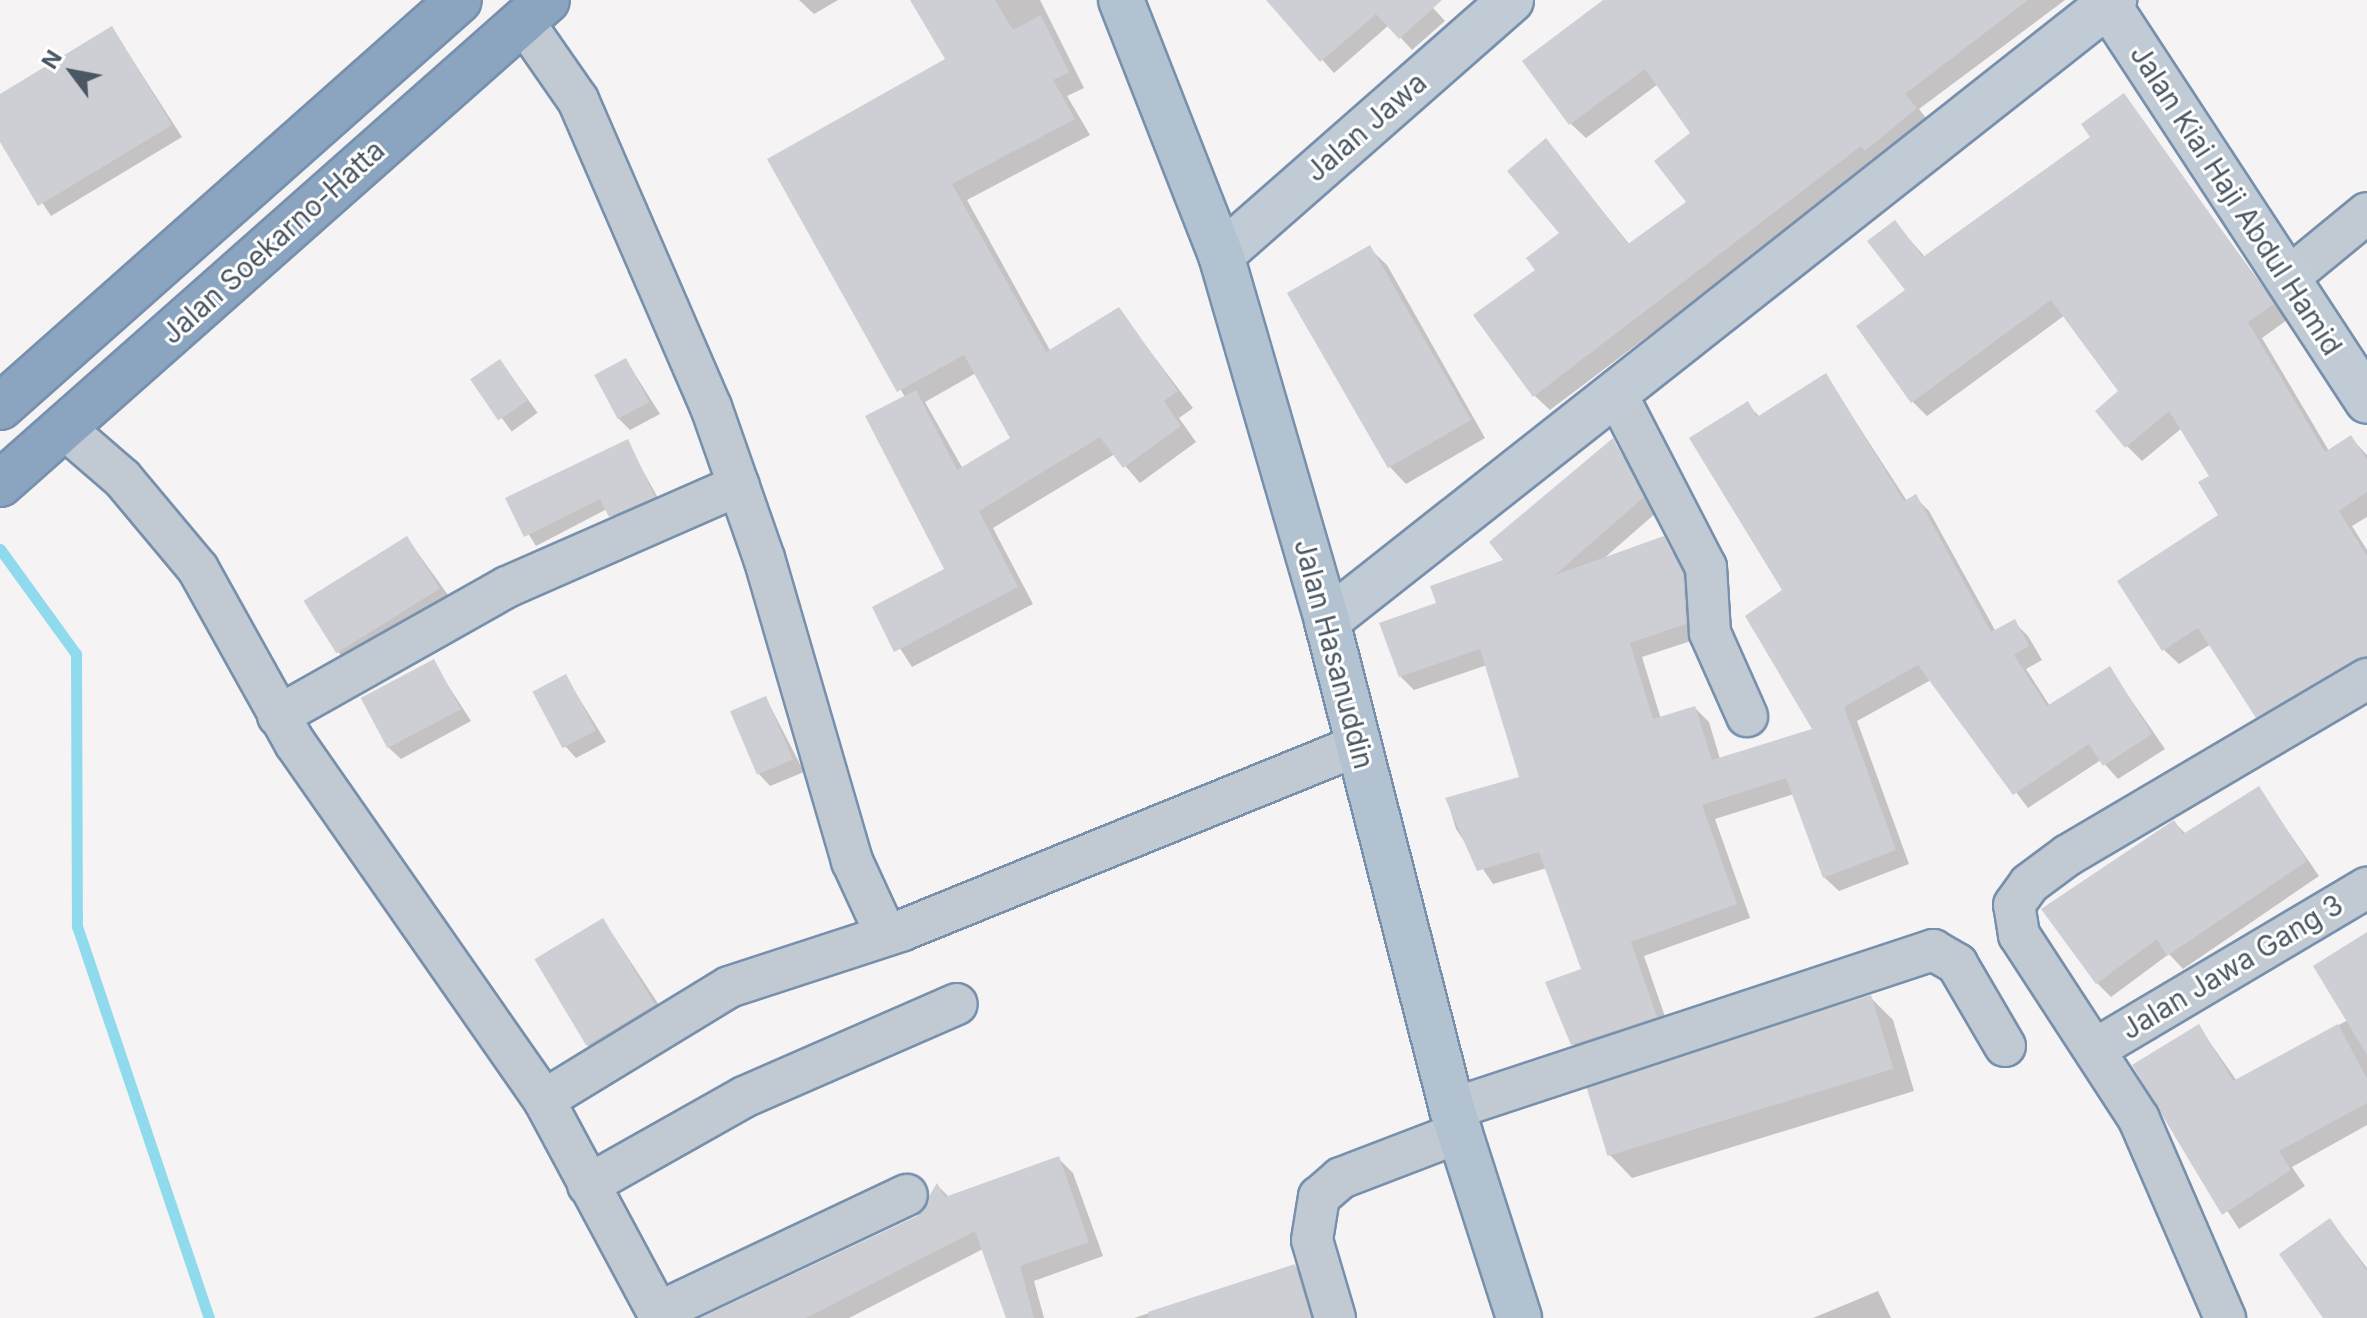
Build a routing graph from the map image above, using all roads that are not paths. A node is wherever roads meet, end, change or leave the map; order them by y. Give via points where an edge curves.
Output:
1 (459, 0) edge
2 (1121, 0) edge
3 (1511, 0) edge
4 (2109, 2) edge
5 (535, 10) edge
6 (2367, 213) edge
7 (1221, 255) junction
8 (2288, 278) junction
9 (1616, 393) junction
10 (2367, 401) edge
11 (0, 407) edge
12 (64, 428) junction
13 (0, 484) edge
14 (739, 485) junction
15 (1327, 621) junction
16 (2367, 679) edge
17 (278, 716) junction
18 (1747, 716) dead end
19 (1359, 745) junction
20 (2367, 888) edge
21 (886, 935) junction
22 (957, 1004) dead end
23 (2005, 1046) dead end
24 (2097, 1048) junction
25 (544, 1100) junction
26 (1456, 1120) junction
27 (588, 1185) junction
28 (907, 1195) dead end
29 (660, 1315) edge
30 (1335, 1318) edge
31 (1519, 1318) edge
32 (2225, 1318) edge

1 - 11 highway, Jalan Soekarno-Hatta
2 - 7 main road, Jalan Hasanuddin
3 - 7 street, Jalan Jawa
4 - 8 street, Jalan Kiai Haji Abdul Hamid
4 - 9 street
5 - 12 highway, Jalan Soekarno-Hatta
5 - 14 street
6 - 8 street
7 - 15 main road, Jalan Hasanuddin
8 - 10 street, Jalan Kiai Haji Abdul Hamid
9 - 15 street
9 - 18 street via 1706,567 1710,633
12 - 13 highway, Jalan Soekarno-Hatta
12 - 17 street via 122,478 198,569
14 - 17 street via 507,587
14 - 21 street via 852,861
15 - 19 main road, Jalan Hasanuddin
16 - 24 street via 2029,884 2014,905 2019,935
17 - 25 street
19 - 21 street
19 - 26 main road, Jalan Hasanuddin
20 - 24 street, Jalan Jawa Gang 3
21 - 25 street via 729,987
22 - 27 street via 744,1097
23 - 26 street via 1957,964 1933,950
24 - 32 street via 2139,1119
25 - 27 street
26 - 30 street via 1341,1178 1319,1197 1312,1240
26 - 31 main road, Jalan Hasanuddin
27 - 29 street
28 - 29 street

